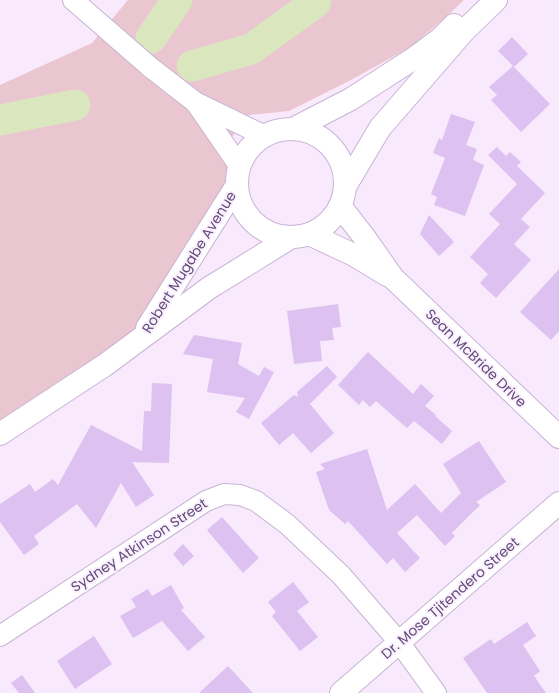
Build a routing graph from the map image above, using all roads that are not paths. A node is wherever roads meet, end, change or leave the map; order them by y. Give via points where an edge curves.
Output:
1 (73, 0) edge
2 (478, 0) edge
3 (496, 0) edge
4 (195, 102) junction
5 (293, 129) junction
6 (265, 136) junction
7 (239, 176) junction
8 (342, 197) junction
9 (300, 236) junction
10 (393, 278) junction
11 (140, 339) junction
12 (0, 434) edge
13 (559, 438) edge
14 (559, 503) edge
15 (0, 636) edge
16 (399, 642) junction
17 (341, 693) edge
18 (436, 693) edge

1 - 4 street via 150,67
2 - 5 main road via 440,39 413,59 351,99
3 - 8 main road via 464,31 380,128
4 - 6 street
4 - 7 street
5 - 6 main road
5 - 8 main road via 310,133 325,141 336,154 343,170
6 - 7 main road via 254,144 246,155
7 - 9 main road via 242,205 253,222 270,233
7 - 11 main road, Robert Mugabe Avenue
8 - 9 main road via 332,218 322,228
8 - 10 main road, Sean McBride Drive via 365,238
9 - 10 main road, Sean McBride Drive via 354,255
9 - 11 main road, Robert Mugabe Avenue via 208,288
10 - 13 main road, Sean McBride Drive
11 - 12 main road, Robert Mugabe Avenue
14 - 16 main road, Dr. Mose Tjitendero Street
15 - 16 street, Sydney Atkinson Street via 189,511 224,494 240,495 256,501 287,524 341,575
16 - 17 main road, Dr. Mose Tjitendero Street
16 - 18 street, Sydney Atkinson Street

